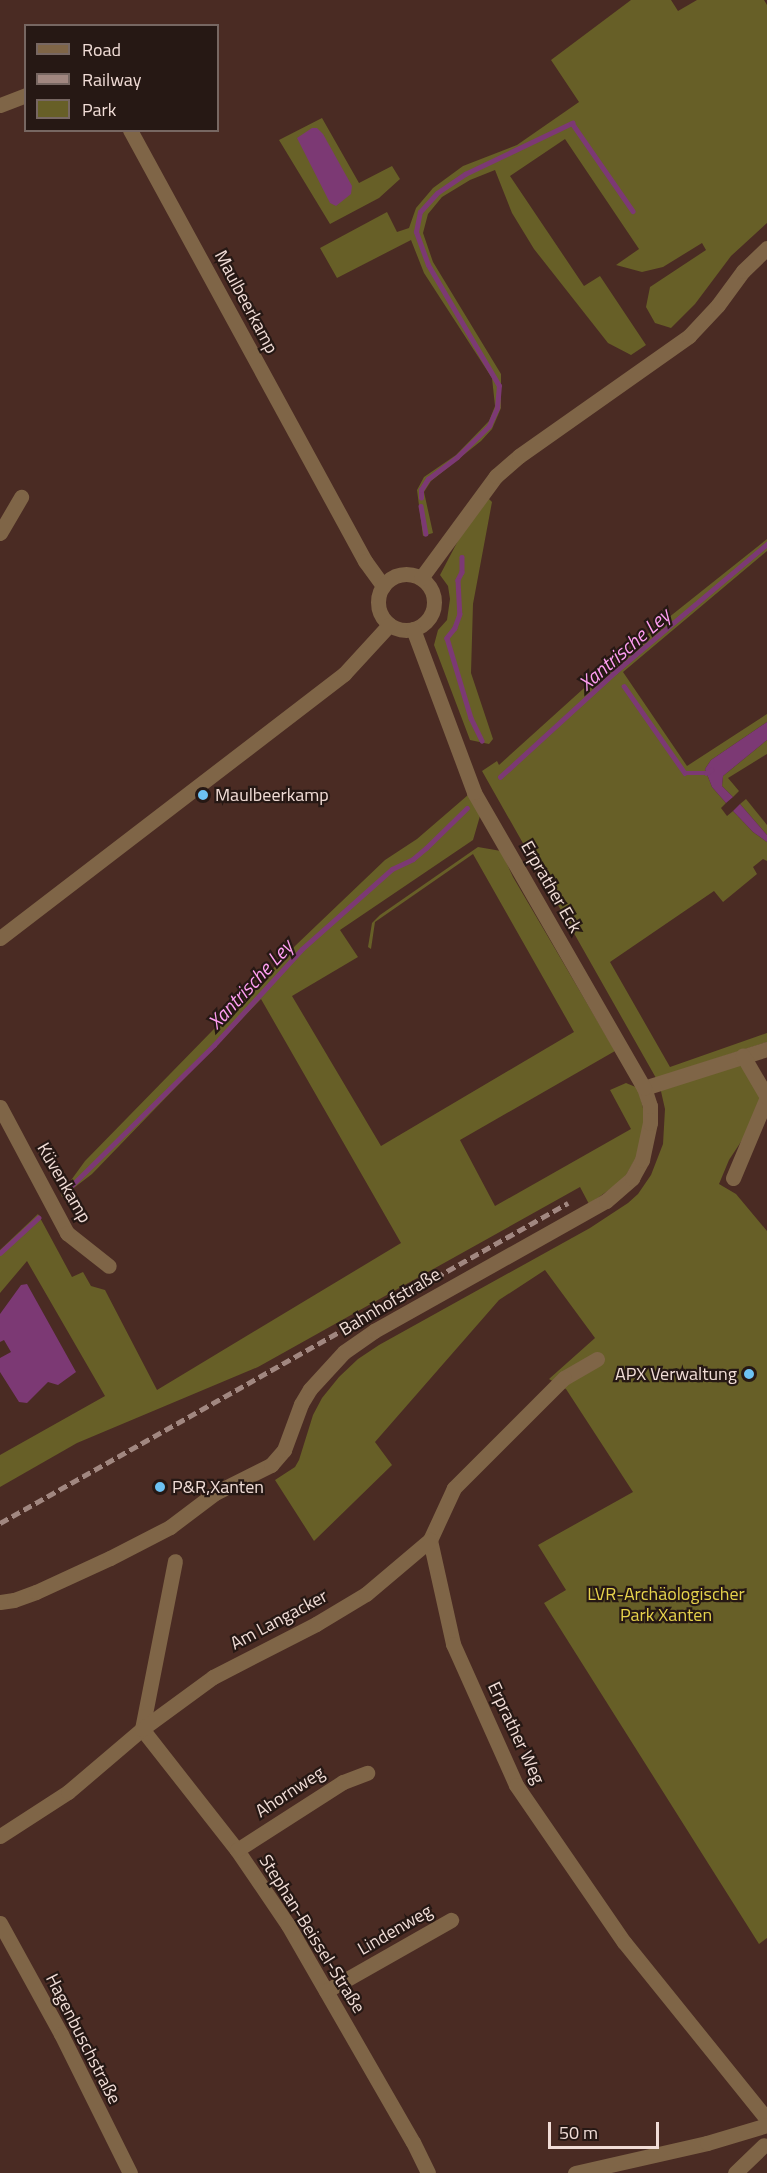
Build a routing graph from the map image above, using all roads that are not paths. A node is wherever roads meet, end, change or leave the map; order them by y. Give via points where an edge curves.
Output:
1 (24, 96) edge
2 (0, 105) edge
3 (131, 132) edge
4 (767, 248) edge
5 (21, 497) dead end
6 (0, 533) edge
7 (421, 578) junction
8 (383, 586) junction
9 (389, 625) junction
10 (413, 629) junction
11 (0, 938) edge
12 (767, 1049) edge
13 (743, 1056) junction
14 (644, 1088) junction
15 (0, 1107) edge
16 (642, 1160) joint
17 (733, 1178) dead end
18 (109, 1266) dead end
19 (597, 1359) dead end
20 (430, 1540) junction
21 (175, 1561) dead end
22 (0, 1602) edge
23 (142, 1729) junction
24 (367, 1773) dead end
25 (0, 1836) edge
26 (237, 1850) junction
27 (451, 1920) dead end
28 (0, 1923) edge
29 (326, 1991) junction
30 (767, 2119) edge
31 (767, 2125) edge
32 (764, 2145) dead end
33 (130, 2173) edge
34 (428, 2173) edge
35 (575, 2173) edge
36 (735, 2173) edge

1 - 2 street
3 - 8 street, Maulbeerkamp via 364,561
4 - 7 street via 689,336 496,476
5 - 6 street
7 - 8 street via 400,574
7 - 10 street via 433,596 433,606 423,624
8 - 9 street via 378,606
9 - 10 street
9 - 11 street via 344,674
10 - 14 street, Erprather Eck via 474,792
12 - 13 street
13 - 14 street
13 - 17 street via 767,1097
14 - 16 street, Erprather Eck via 650,1123
15 - 18 street, Küvenkamp via 67,1233
16 - 22 street, Bahnhofstraße via 632,1178 606,1201 374,1331 344,1352 310,1389 284,1450 271,1465 215,1493 170,1527 110,1558 36,1592
19 - 20 street via 564,1378 454,1488
20 - 23 street, Am Langacker via 366,1593 316,1624 213,1677
20 - 30 street, Erprather Weg via 453,1644 516,1785 624,1942
21 - 23 street
23 - 25 street, Am Langacker via 68,1792
23 - 26 street, Stephan-Beissel-Straße
24 - 26 street, Ahornweg via 343,1782
26 - 29 street, Stephan-Beissel-Straße via 288,1925
27 - 29 street, Lindenweg
28 - 33 street, Hagenbuschstraße
29 - 34 street, Stephan-Beissel-Straße
31 - 35 street
32 - 36 street

